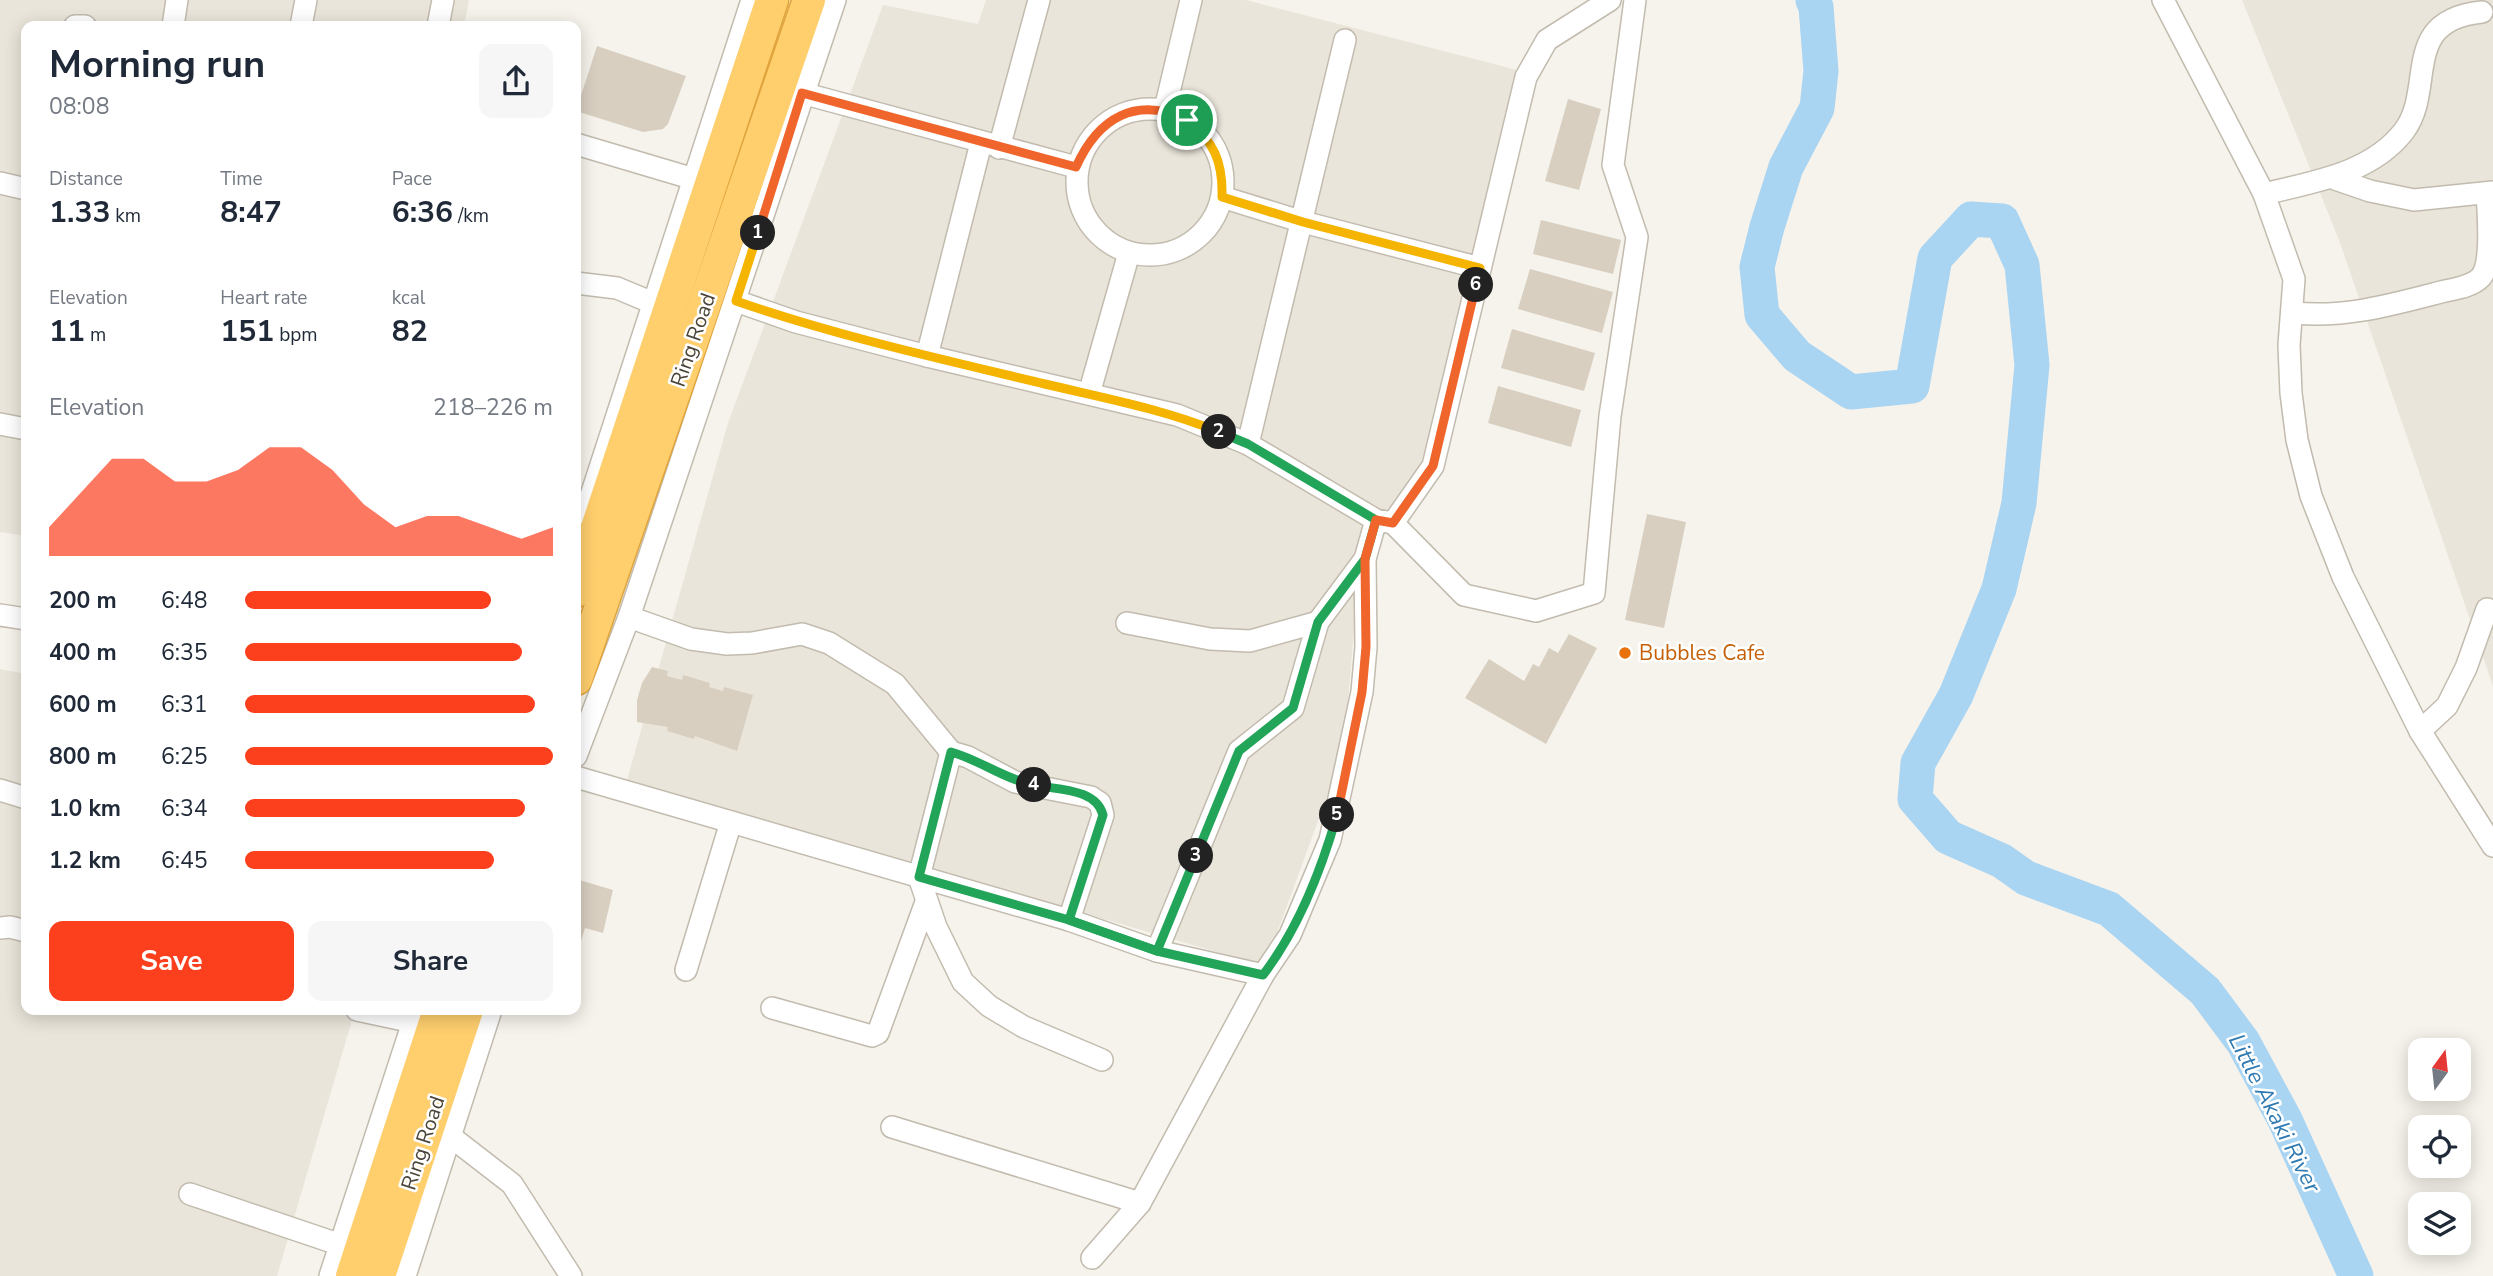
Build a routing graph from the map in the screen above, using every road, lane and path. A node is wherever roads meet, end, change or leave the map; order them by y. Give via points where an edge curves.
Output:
1 (177, 0) edge
2 (306, 0) edge
3 (443, 0) edge
4 (752, 0) edge
5 (772, 0) edge
6 (809, 0) edge
7 (835, 0) edge
8 (1040, 0) edge
9 (1191, 0) edge
10 (1610, 0) edge
11 (1635, 0) edge
12 (2163, 0) edge
13 (2482, 12) dead end
14 (174, 21) edge
15 (302, 21) edge
16 (439, 21) edge
17 (1345, 40) dead end
18 (802, 93) junction
19 (1165, 109) junction
20 (581, 146) edge
21 (990, 146) junction
22 (1076, 167) junction
23 (2335, 179) junction
24 (694, 180) junction
25 (0, 183) edge
26 (21, 188) edge
27 (2490, 192) edge
28 (2264, 194) junction
29 (1222, 197) junction
30 (1303, 222) junction
31 (1129, 253) junction
32 (1480, 268) junction
33 (581, 284) edge
34 (736, 301) junction
35 (653, 303) junction
36 (2294, 313) junction
37 (928, 356) junction
38 (1090, 394) junction
39 (0, 424) edge
40 (21, 428) edge
41 (1248, 444) junction
42 (1384, 522) junction
43 (581, 525) edge
44 (1365, 559) junction
45 (581, 576) edge
46 (2487, 609) dead end
47 (0, 615) edge
48 (629, 617) junction
49 (21, 618) edge
50 (1318, 622) junction
51 (1127, 623) dead end
52 (581, 664) edge
53 (2420, 731) junction
54 (581, 743) edge
55 (951, 752) junction
56 (581, 777) edge
57 (0, 790) edge
58 (21, 796) edge
59 (731, 822) junction
60 (2493, 846) edge
61 (919, 877) junction
62 (926, 902) junction
63 (1069, 920) junction
64 (0, 928) edge
65 (21, 930) edge
66 (1157, 951) junction
67 (686, 970) dead end
68 (1263, 975) junction
69 (772, 1008) dead end
70 (423, 1015) edge
71 (423, 1015) edge
72 (465, 1015) edge
73 (489, 1015) edge
74 (1102, 1060) dead end
75 (892, 1127) dead end
76 (450, 1136) junction
77 (190, 1194) dead end
78 (1140, 1203) junction
79 (341, 1245) junction
80 (1092, 1258) dead end
81 (330, 1276) edge
82 (352, 1276) edge
83 (379, 1276) edge
84 (405, 1276) edge
85 (571, 1276) edge

1 - 14 street
2 - 15 street
3 - 16 street
4 - 24 street
5 - 45 highway, Ring Road
6 - 52 highway, Ring Road
7 - 18 street
8 - 21 street
9 - 19 street
10 - 32 street via 1547,40 1526,77
11 - 42 street via 1613,165 1637,237 1610,416 1594,593 1536,611 1464,595
12 - 28 street
13 - 23 street via 2463,14 2436,32 2425,51 2405,130 2380,153
17 - 30 street
18 - 21 street
18 - 34 street
19 - 22 street via 1122,114 1102,126 1087,142
19 - 29 street via 1187,120 1211,143 1223,174
20 - 24 street
21 - 22 street
21 - 37 street
22 - 31 street via 1080,208 1092,228
23 - 27 street via 2414,200
23 - 28 street
24 - 35 street
25 - 26 street
27 - 36 street via 2488,262 2481,278 2371,311 2323,316
28 - 36 street via 2294,279
29 - 30 street
29 - 31 street via 1198,238 1177,251 1153,256
30 - 32 street
30 - 41 street
31 - 38 street
32 - 42 street via 1433,466
33 - 35 street via 617,288
34 - 37 street
34 - 48 street
35 - 43 street
36 - 53 street via 2289,345 2291,393 2311,496 2343,578
37 - 38 street
38 - 41 street via 1177,415
39 - 40 street
41 - 42 street
42 - 44 street
44 - 50 street
44 - 68 street via 1362,692 1338,812 1304,906
46 - 53 street via 2447,706
47 - 49 street
48 - 54 street
48 - 55 street via 691,639 727,644 802,634 829,643 895,684
50 - 51 street via 1250,640 1210,639
50 - 66 street via 1293,708 1239,751
53 - 60 street
55 - 61 street
55 - 63 street via 1015,782 1091,797 1100,803 1103,815
56 - 59 street
57 - 58 street
59 - 61 street
59 - 67 street
61 - 62 street
61 - 63 street
62 - 69 street via 878,1033 872,1036
62 - 74 street via 963,982 989,1006 1024,1027
63 - 66 street
64 - 65 street
66 - 68 street
68 - 78 street
70 - 79 street
71 - 82 highway, Ring Road
72 - 83 highway, Ring Road
73 - 76 street
75 - 78 street
76 - 84 street
76 - 85 street via 512,1184
77 - 79 street
78 - 80 street
79 - 81 street

